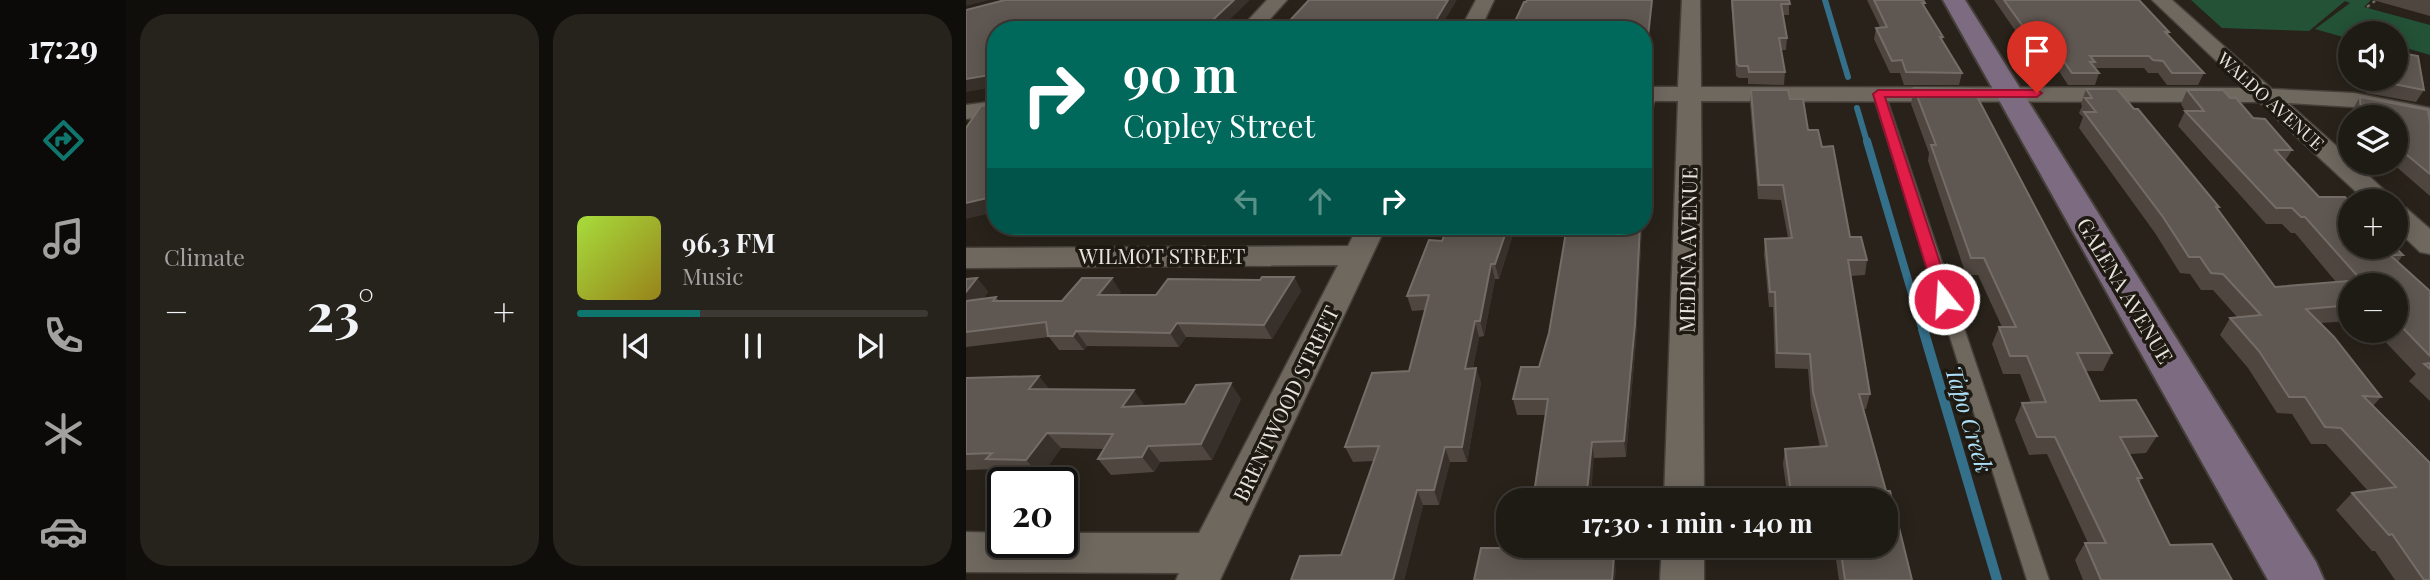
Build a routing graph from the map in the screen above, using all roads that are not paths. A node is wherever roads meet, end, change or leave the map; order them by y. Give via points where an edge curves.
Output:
1 (1278, 0) edge
2 (1485, 0) edge
3 (1691, 0) edge
4 (1954, 0) edge
5 (2161, 0) edge
6 (1258, 21) edge
7 (1474, 21) edge
8 (2009, 93) junction
9 (1652, 94) edge
10 (1690, 94) junction
11 (1878, 94) junction
12 (2264, 95) junction
13 (987, 109) edge
14 (966, 112) edge
15 (2430, 115) edge
16 (2369, 189) edge
17 (2408, 225) edge
18 (1365, 240) edge
19 (2430, 245) edge
20 (966, 258) edge
21 (1684, 488) edge
22 (966, 552) edge
23 (1683, 558) edge
24 (1204, 566) edge
25 (1682, 580) edge
26 (2038, 580) edge
27 (2297, 580) edge

1 - 6 street
2 - 7 street
3 - 10 street, MEDINA AVENUE
4 - 8 street, GALENA AVENUE
5 - 12 street, WALDO AVENUE
8 - 11 street
8 - 12 street
8 - 27 street, GALENA AVENUE
9 - 10 street
10 - 11 street
10 - 21 street, MEDINA AVENUE
11 - 26 lane
12 - 15 street via 2354,100
12 - 16 street, WALDO AVENUE
13 - 14 street
17 - 19 street
18 - 20 street, WILMOT STREET
18 - 24 street, BRENTWOOD STREET
22 - 24 street
23 - 25 street

